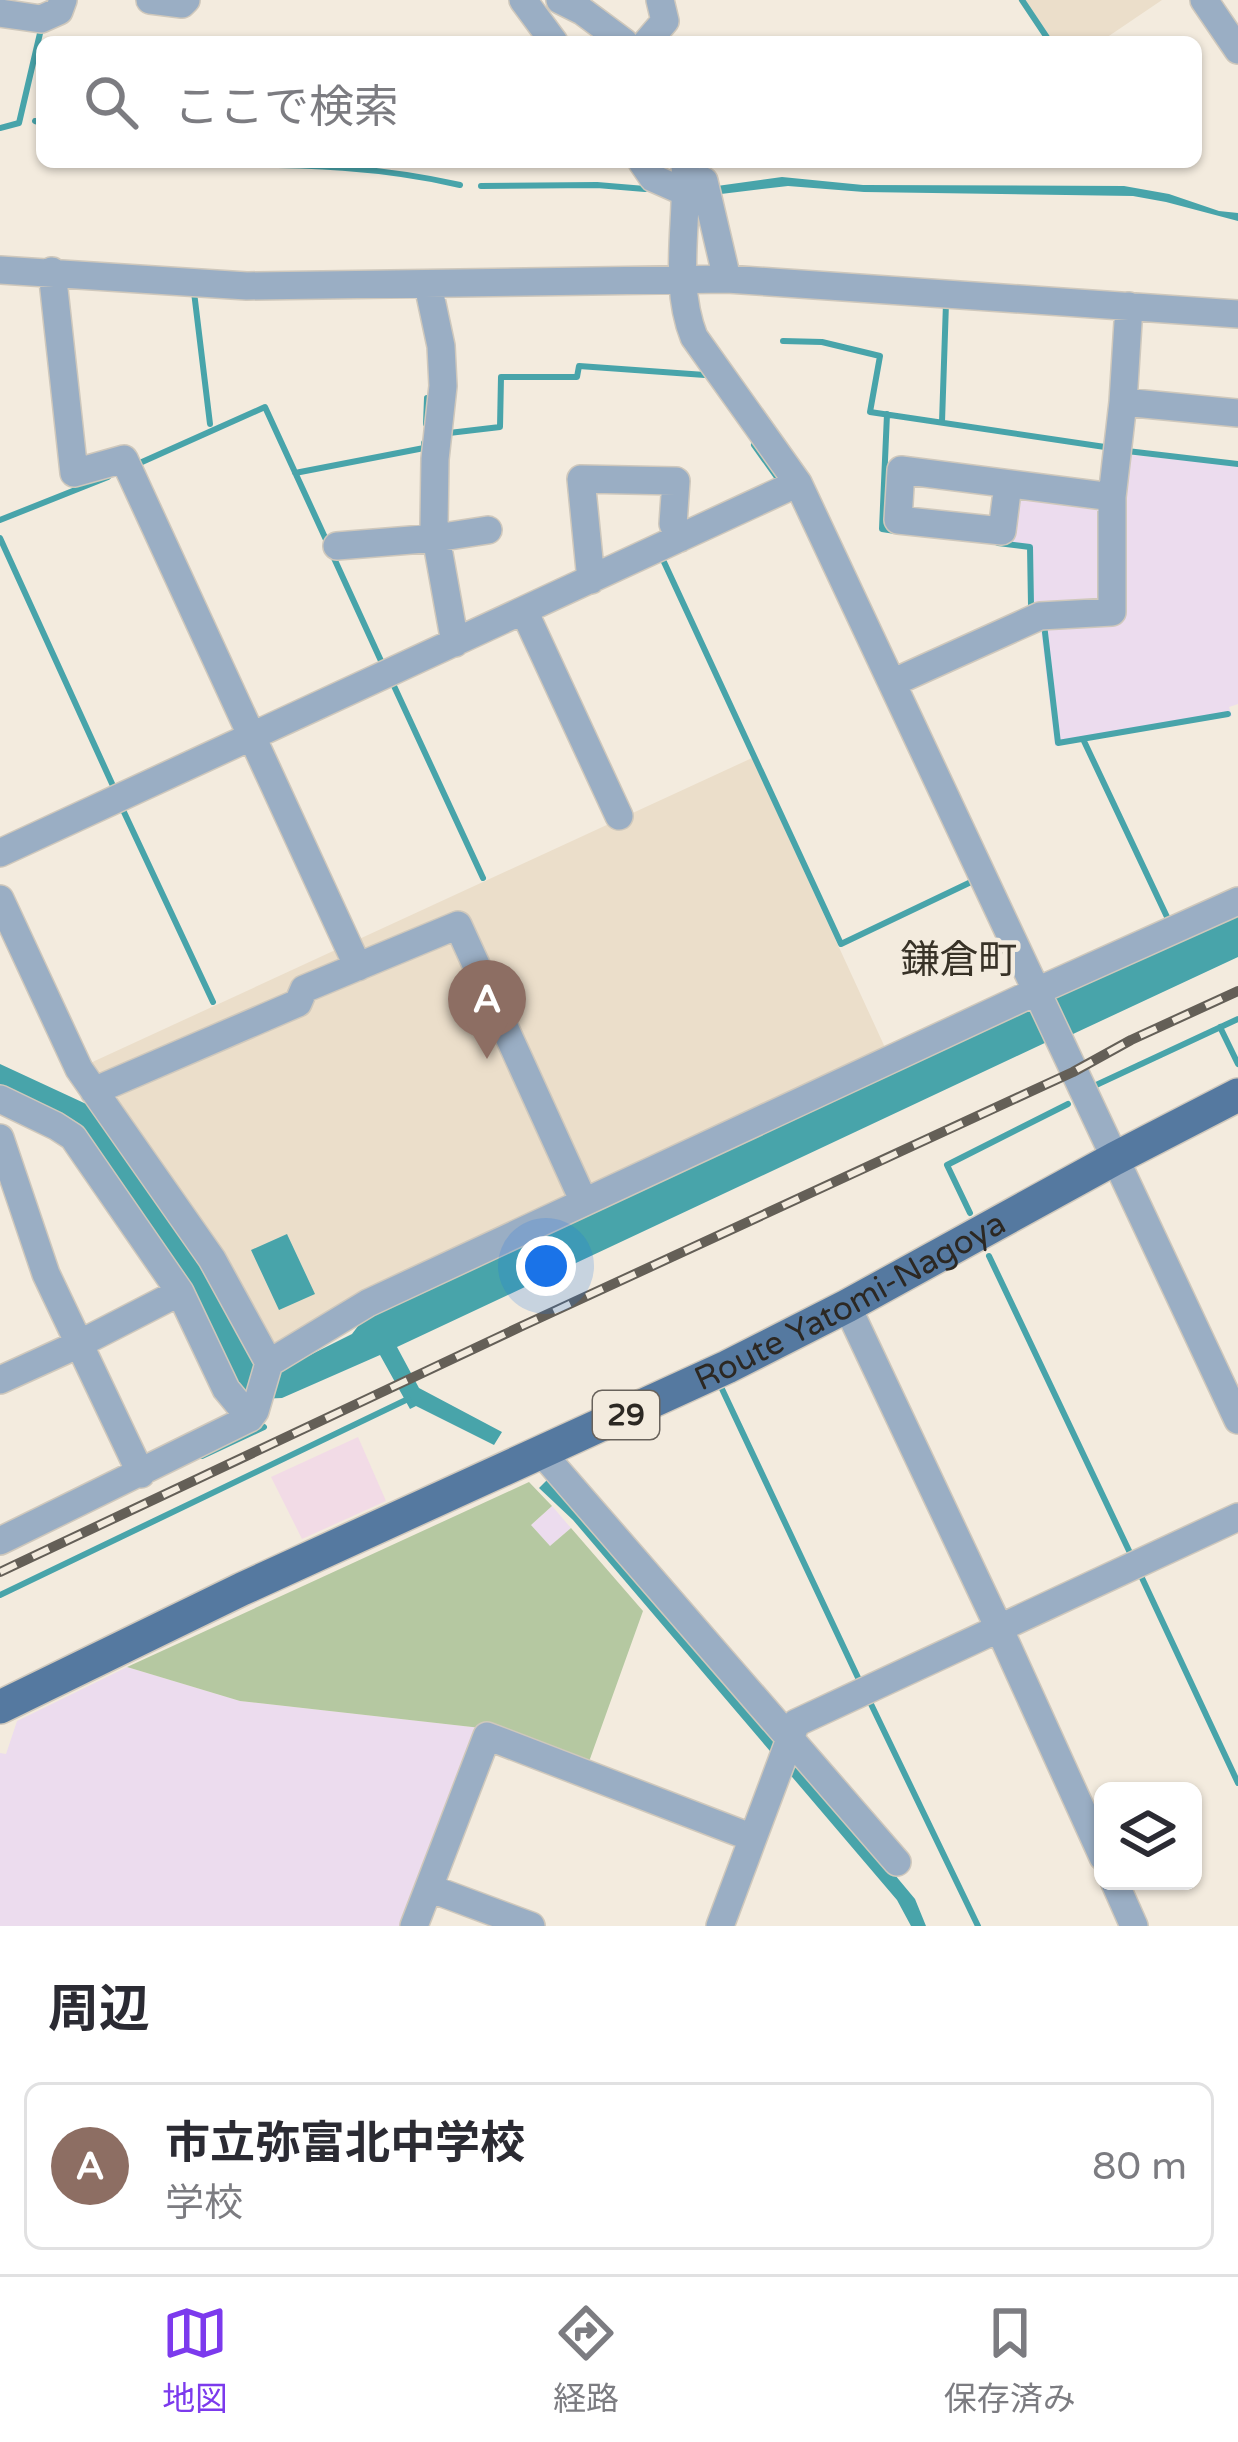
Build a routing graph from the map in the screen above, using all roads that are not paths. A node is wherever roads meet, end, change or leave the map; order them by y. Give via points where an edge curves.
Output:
1 (63, 0) edge
2 (149, 0) edge
3 (186, 0) edge
4 (523, 0) edge
5 (560, 0) edge
6 (660, 0) edge
7 (1204, 0) edge
8 (0, 13) edge
9 (550, 36) edge
10 (616, 36) edge
11 (652, 36) edge
12 (1238, 50) edge
13 (646, 168) edge
14 (692, 179) edge
15 (0, 270) edge
16 (52, 271) junction
17 (683, 279) junction
18 (727, 279) junction
19 (428, 285) junction
20 (1129, 306) junction
21 (1238, 314) edge
22 (1124, 401) junction
23 (1238, 413) edge
24 (798, 483) junction
25 (1009, 484) dead end
26 (1112, 497) junction
27 (488, 530) dead end
28 (436, 538) junction
29 (680, 538) junction
30 (337, 546) dead end
31 (591, 580) junction
32 (524, 611) junction
33 (455, 643) junction
34 (892, 683) junction
35 (254, 735) junction
36 (619, 816) dead end
37 (0, 853) edge
38 (0, 899) edge
39 (1238, 901) edge
40 (355, 958) junction
41 (1038, 997) junction
42 (94, 1091) junction
43 (1238, 1095) edge
44 (0, 1099) edge
45 (0, 1138) edge
46 (1114, 1159) junction
47 (584, 1202) junction
48 (180, 1292) junction
49 (847, 1306) junction
50 (79, 1344) junction
51 (268, 1365) junction
52 (0, 1380) edge
53 (253, 1412) junction
54 (1238, 1420) edge
55 (542, 1453) junction
56 (141, 1474) junction
57 (1238, 1517) edge
58 (0, 1541) edge
59 (1000, 1628) junction
60 (0, 1707) edge
61 (786, 1750) junction
62 (1094, 1837) edge
63 (753, 1838) junction
64 (897, 1862) dead end
65 (429, 1888) junction
66 (1118, 1890) edge
67 (414, 1926) edge
68 (531, 1926) edge
69 (720, 1926) edge
70 (1135, 1926) edge

1 - 8 street via 41,19
2 - 3 street
4 - 9 street
5 - 10 street
6 - 11 street via 664,21
7 - 12 street
13 - 14 street via 653,178
14 - 17 street
14 - 18 street
15 - 16 street
16 - 19 street via 247,286
16 - 35 street via 74,473 124,459
17 - 18 street
17 - 19 street
17 - 24 street via 694,337
18 - 20 street
19 - 28 street via 443,386
20 - 21 street
20 - 22 street
22 - 23 street
22 - 26 street
24 - 29 street
24 - 34 street
25 - 26 street
26 - 34 street via 1112,612 1040,616
27 - 28 street
28 - 30 street
28 - 33 street
29 - 31 street
29 - 31 street via 673,524 676,481 581,479
31 - 32 street
32 - 33 street
32 - 36 street
33 - 35 street
34 - 41 street
35 - 37 street
35 - 40 street
38 - 42 street
39 - 41 street
40 - 42 street via 304,989 298,1003
40 - 47 street via 458,925
41 - 46 street
41 - 47 street
42 - 51 street via 212,1258
43 - 46 main road, Route Yatomi-Nagoya / 29
44 - 48 street via 73,1137
45 - 50 street
46 - 49 main road, Route Yatomi-Nagoya / 29
46 - 54 street
47 - 51 street via 368,1303
48 - 50 street
48 - 53 street via 226,1389
49 - 55 main road, Route Yatomi-Nagoya / 29
49 - 59 street
50 - 52 street
50 - 56 street
51 - 53 street
53 - 56 street
55 - 60 main road, Route Yatomi-Nagoya / 29
55 - 61 street
56 - 58 street
57 - 59 street
59 - 61 street via 796,1724
59 - 62 street
61 - 63 street
61 - 64 street
63 - 65 street via 487,1736
63 - 69 street
65 - 67 street
65 - 68 street
66 - 70 street

